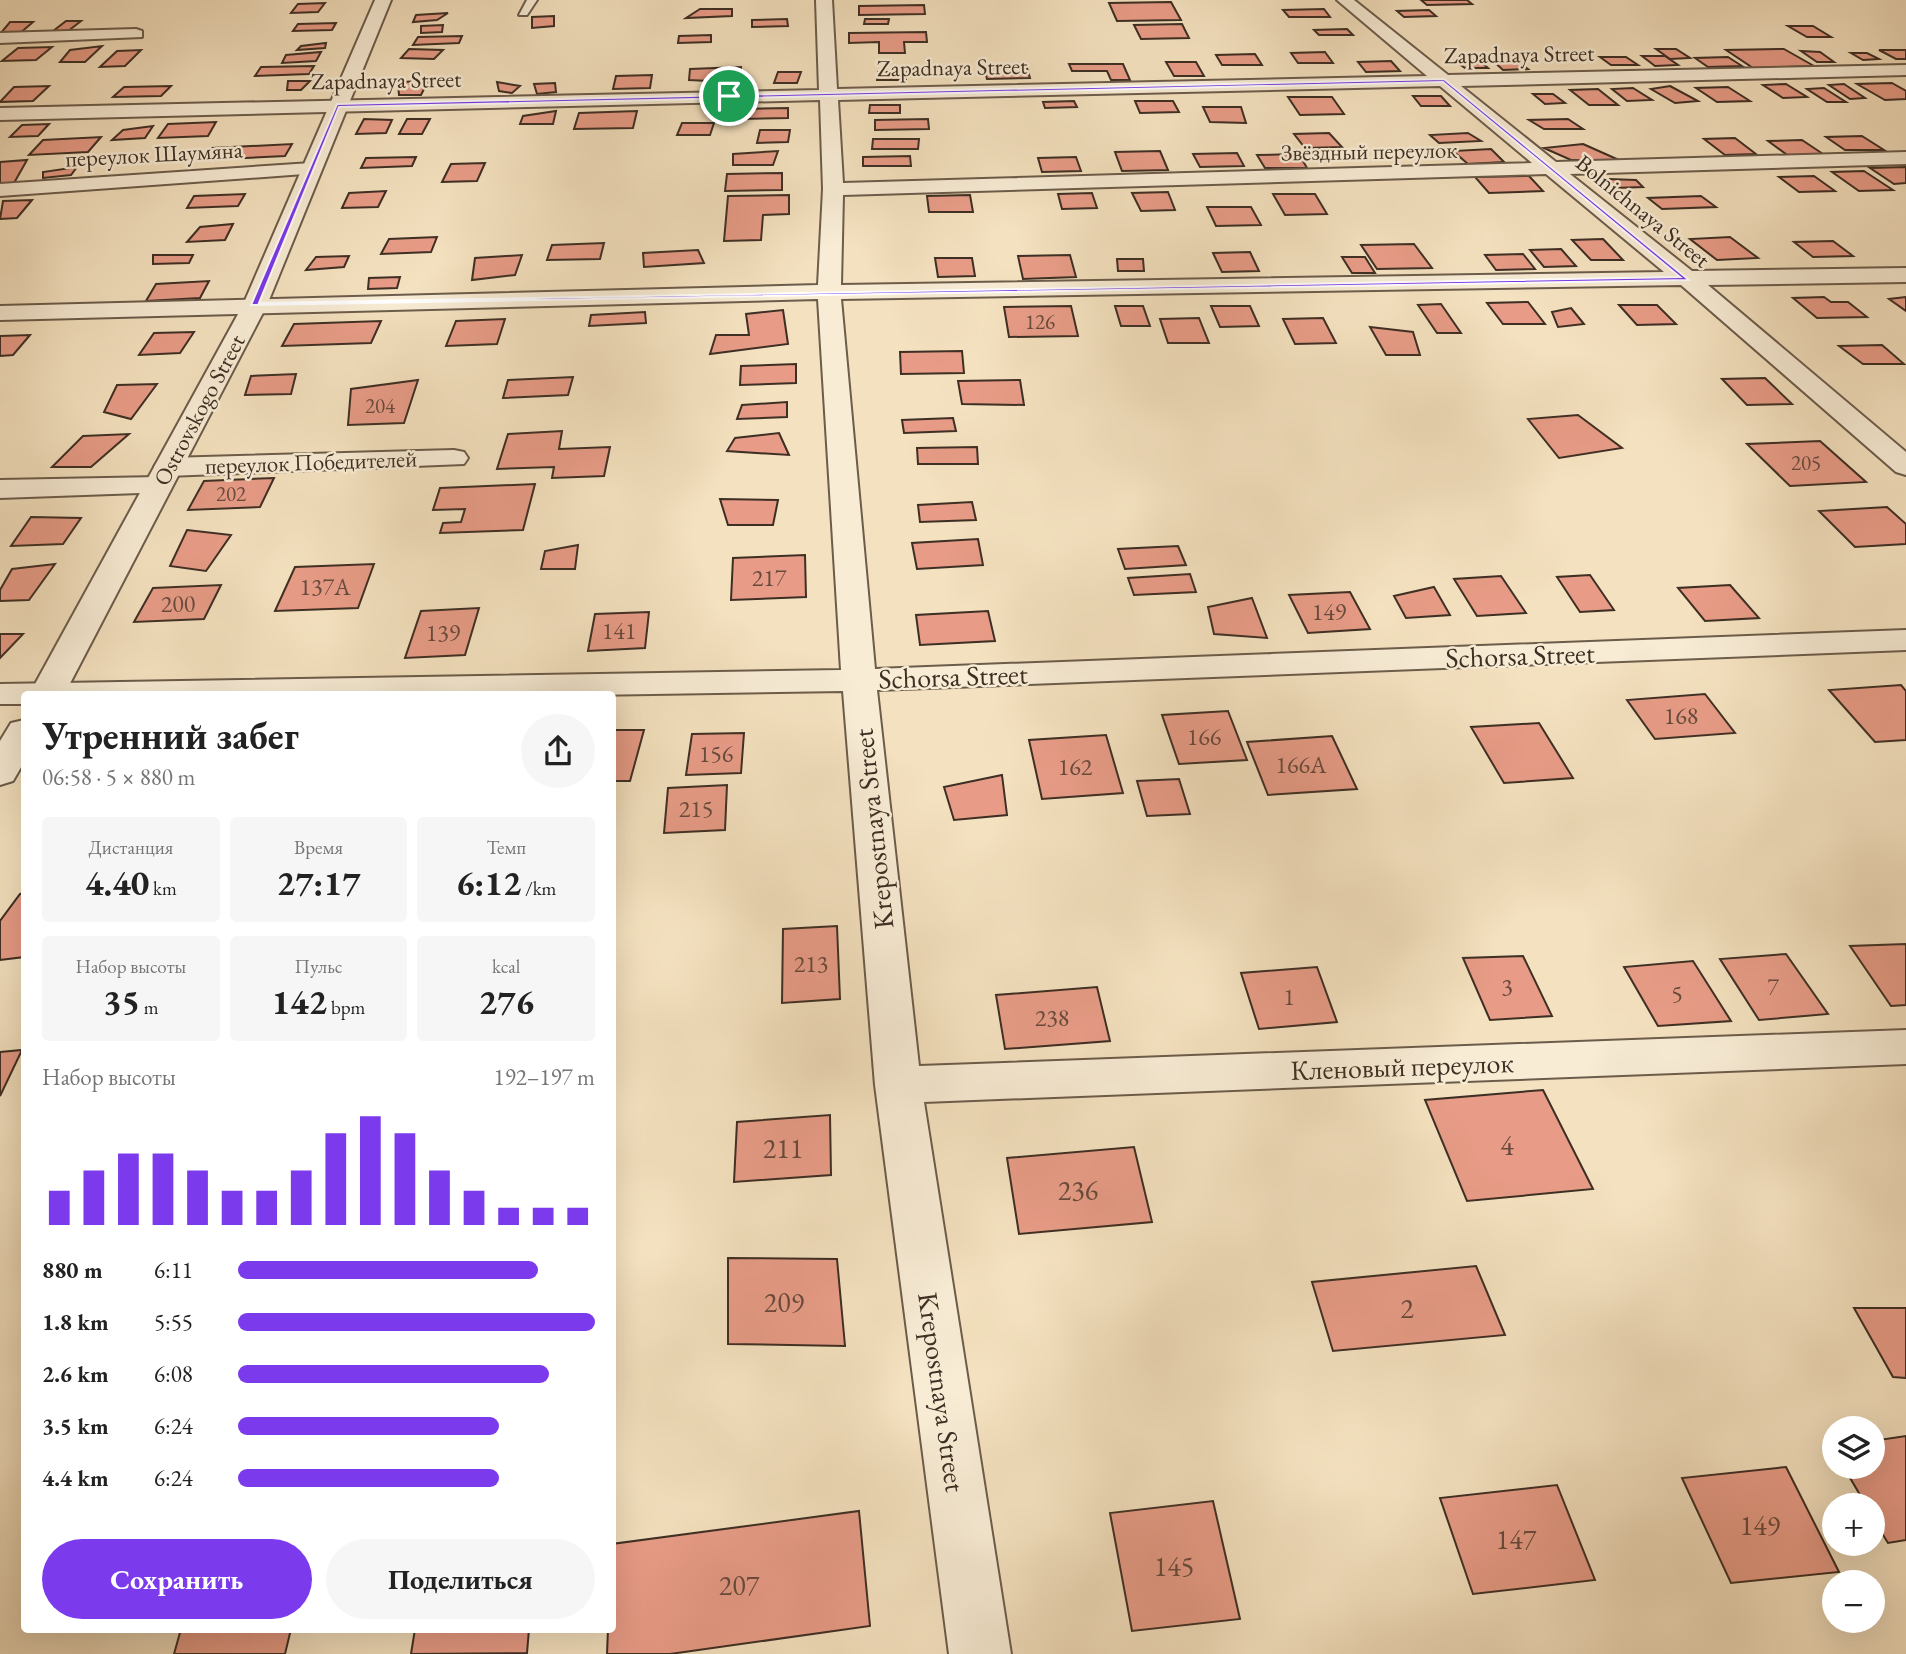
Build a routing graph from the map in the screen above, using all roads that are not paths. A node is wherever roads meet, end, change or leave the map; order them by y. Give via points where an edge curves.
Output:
1 (383, 0) edge
2 (532, 0) edge
3 (824, 0) edge
4 (1345, 0) edge
5 (523, 13) dead end
6 (136, 34) dead end
7 (0, 38) edge
8 (1906, 70) edge
9 (1444, 80) junction
10 (827, 94) junction
11 (337, 106) junction
12 (0, 114) edge
13 (1906, 158) edge
14 (310, 169) junction
15 (1551, 170) junction
16 (833, 189) junction
17 (0, 190) edge
18 (1906, 275) edge
19 (1687, 279) junction
20 (829, 292) junction
21 (255, 305) junction
22 (0, 313) edge
23 (454, 458) dead end
24 (1906, 466) edge
25 (163, 476) junction
26 (0, 489) edge
27 (1906, 640) edge
28 (859, 680) junction
29 (49, 691) edge
30 (221, 691) edge
31 (0, 694) edge
32 (21, 694) edge
33 (21, 736) edge
34 (0, 773) edge
35 (1906, 1047) edge
36 (898, 1085) junction
37 (980, 1654) edge

1 - 11 street, Ostrovskogo Street
2 - 5 lane
3 - 10 street, Krepostnaya Street
4 - 9 street, Bolnichnaya Street
6 - 7 street
8 - 9 street, Zapadnaya Street
9 - 10 street, Zapadnaya Street
9 - 15 street, Bolnichnaya Street
10 - 11 street, Zapadnaya Street
10 - 16 street, Krepostnaya Street
11 - 12 street, Zapadnaya Street
11 - 14 street, Ostrovskogo Street
13 - 15 street, Звёздный переулок
14 - 17 street, переулок Шаумяна
14 - 21 street, Ostrovskogo Street
15 - 16 street, Звёздный переулок
15 - 19 street, Bolnichnaya Street
16 - 20 street, Krepostnaya Street
18 - 19 street
19 - 20 street
19 - 24 street, Bolnichnaya Street
20 - 21 street
20 - 28 street, Krepostnaya Street
21 - 22 street
21 - 25 street, Ostrovskogo Street
23 - 25 street, переулок Победителей
25 - 26 street, переулок Победителей
25 - 29 street, Ostrovskogo Street
27 - 28 street, Schorsa Street
28 - 30 street, Schorsa Street
28 - 36 street, Krepostnaya Street
31 - 32 street, Schorsa Street
33 - 34 street
35 - 36 street, Кленовый переулок
36 - 37 street, Krepostnaya Street

